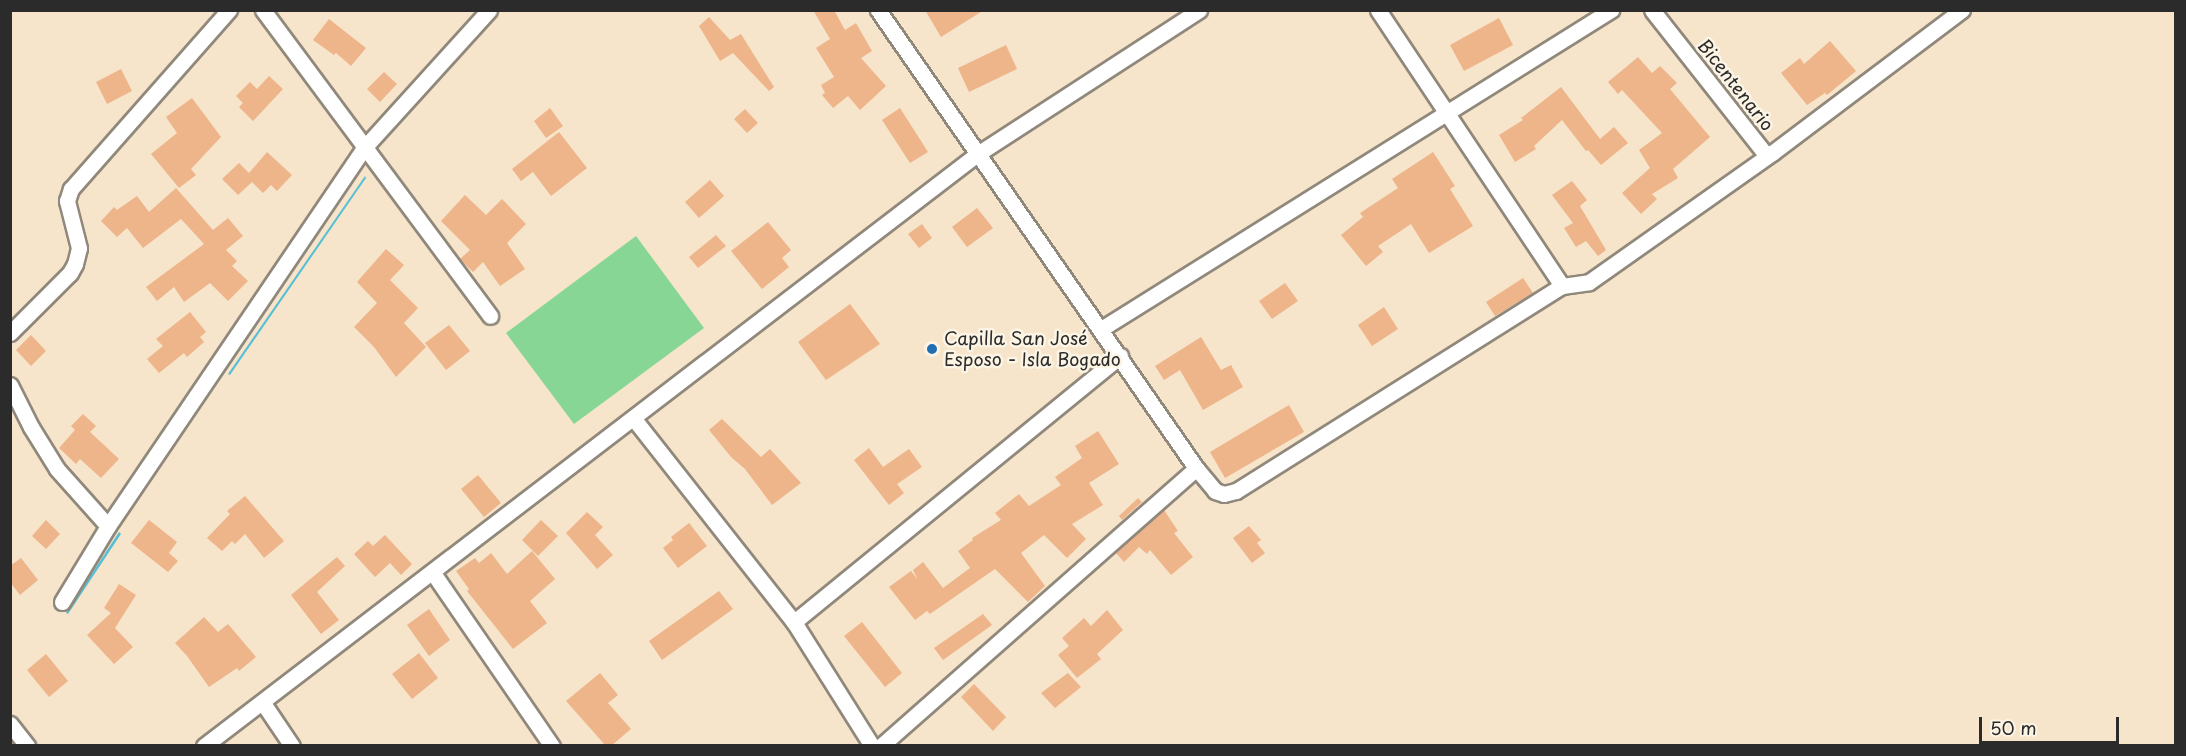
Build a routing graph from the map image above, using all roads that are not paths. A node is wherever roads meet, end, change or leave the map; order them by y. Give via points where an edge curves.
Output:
1 (229, 10) edge
2 (263, 10) edge
3 (489, 10) edge
4 (878, 10) edge
5 (1199, 10) edge
6 (1378, 10) edge
7 (1611, 10) edge
8 (1652, 10) edge
9 (1962, 10) edge
10 (1448, 113) junction
11 (364, 148) junction
12 (976, 155) junction
13 (1767, 156) junction
14 (1562, 286) junction
15 (490, 316) dead end
16 (1101, 329) junction
17 (10, 333) edge
18 (1120, 356) junction
19 (10, 386) edge
20 (634, 419) junction
21 (1196, 468) junction
22 (108, 526) junction
23 (433, 573) junction
24 (62, 602) dead end
25 (794, 622) junction
26 (263, 703) junction
27 (10, 724) edge
28 (27, 746) edge
29 (204, 746) edge
30 (292, 746) edge
31 (552, 746) edge
32 (872, 746) edge
33 (881, 746) edge

1 - 17 street via 70,189 67,201 79,248 75,264
2 - 11 street
3 - 11 street
4 - 12 street
5 - 12 street
6 - 10 street
7 - 10 street
8 - 13 street, Bicentenario
9 - 13 street
10 - 14 street
10 - 16 street
11 - 15 street
11 - 22 street
12 - 16 street
12 - 20 street
13 - 14 street via 1589,282
14 - 21 street via 1236,491 1224,494 1215,490
16 - 18 street
18 - 21 street
18 - 25 street
19 - 22 street via 57,469
20 - 23 street
20 - 25 street
21 - 33 street
22 - 24 street
23 - 26 street
23 - 31 street
25 - 32 street
26 - 29 street
26 - 30 street
27 - 28 street

